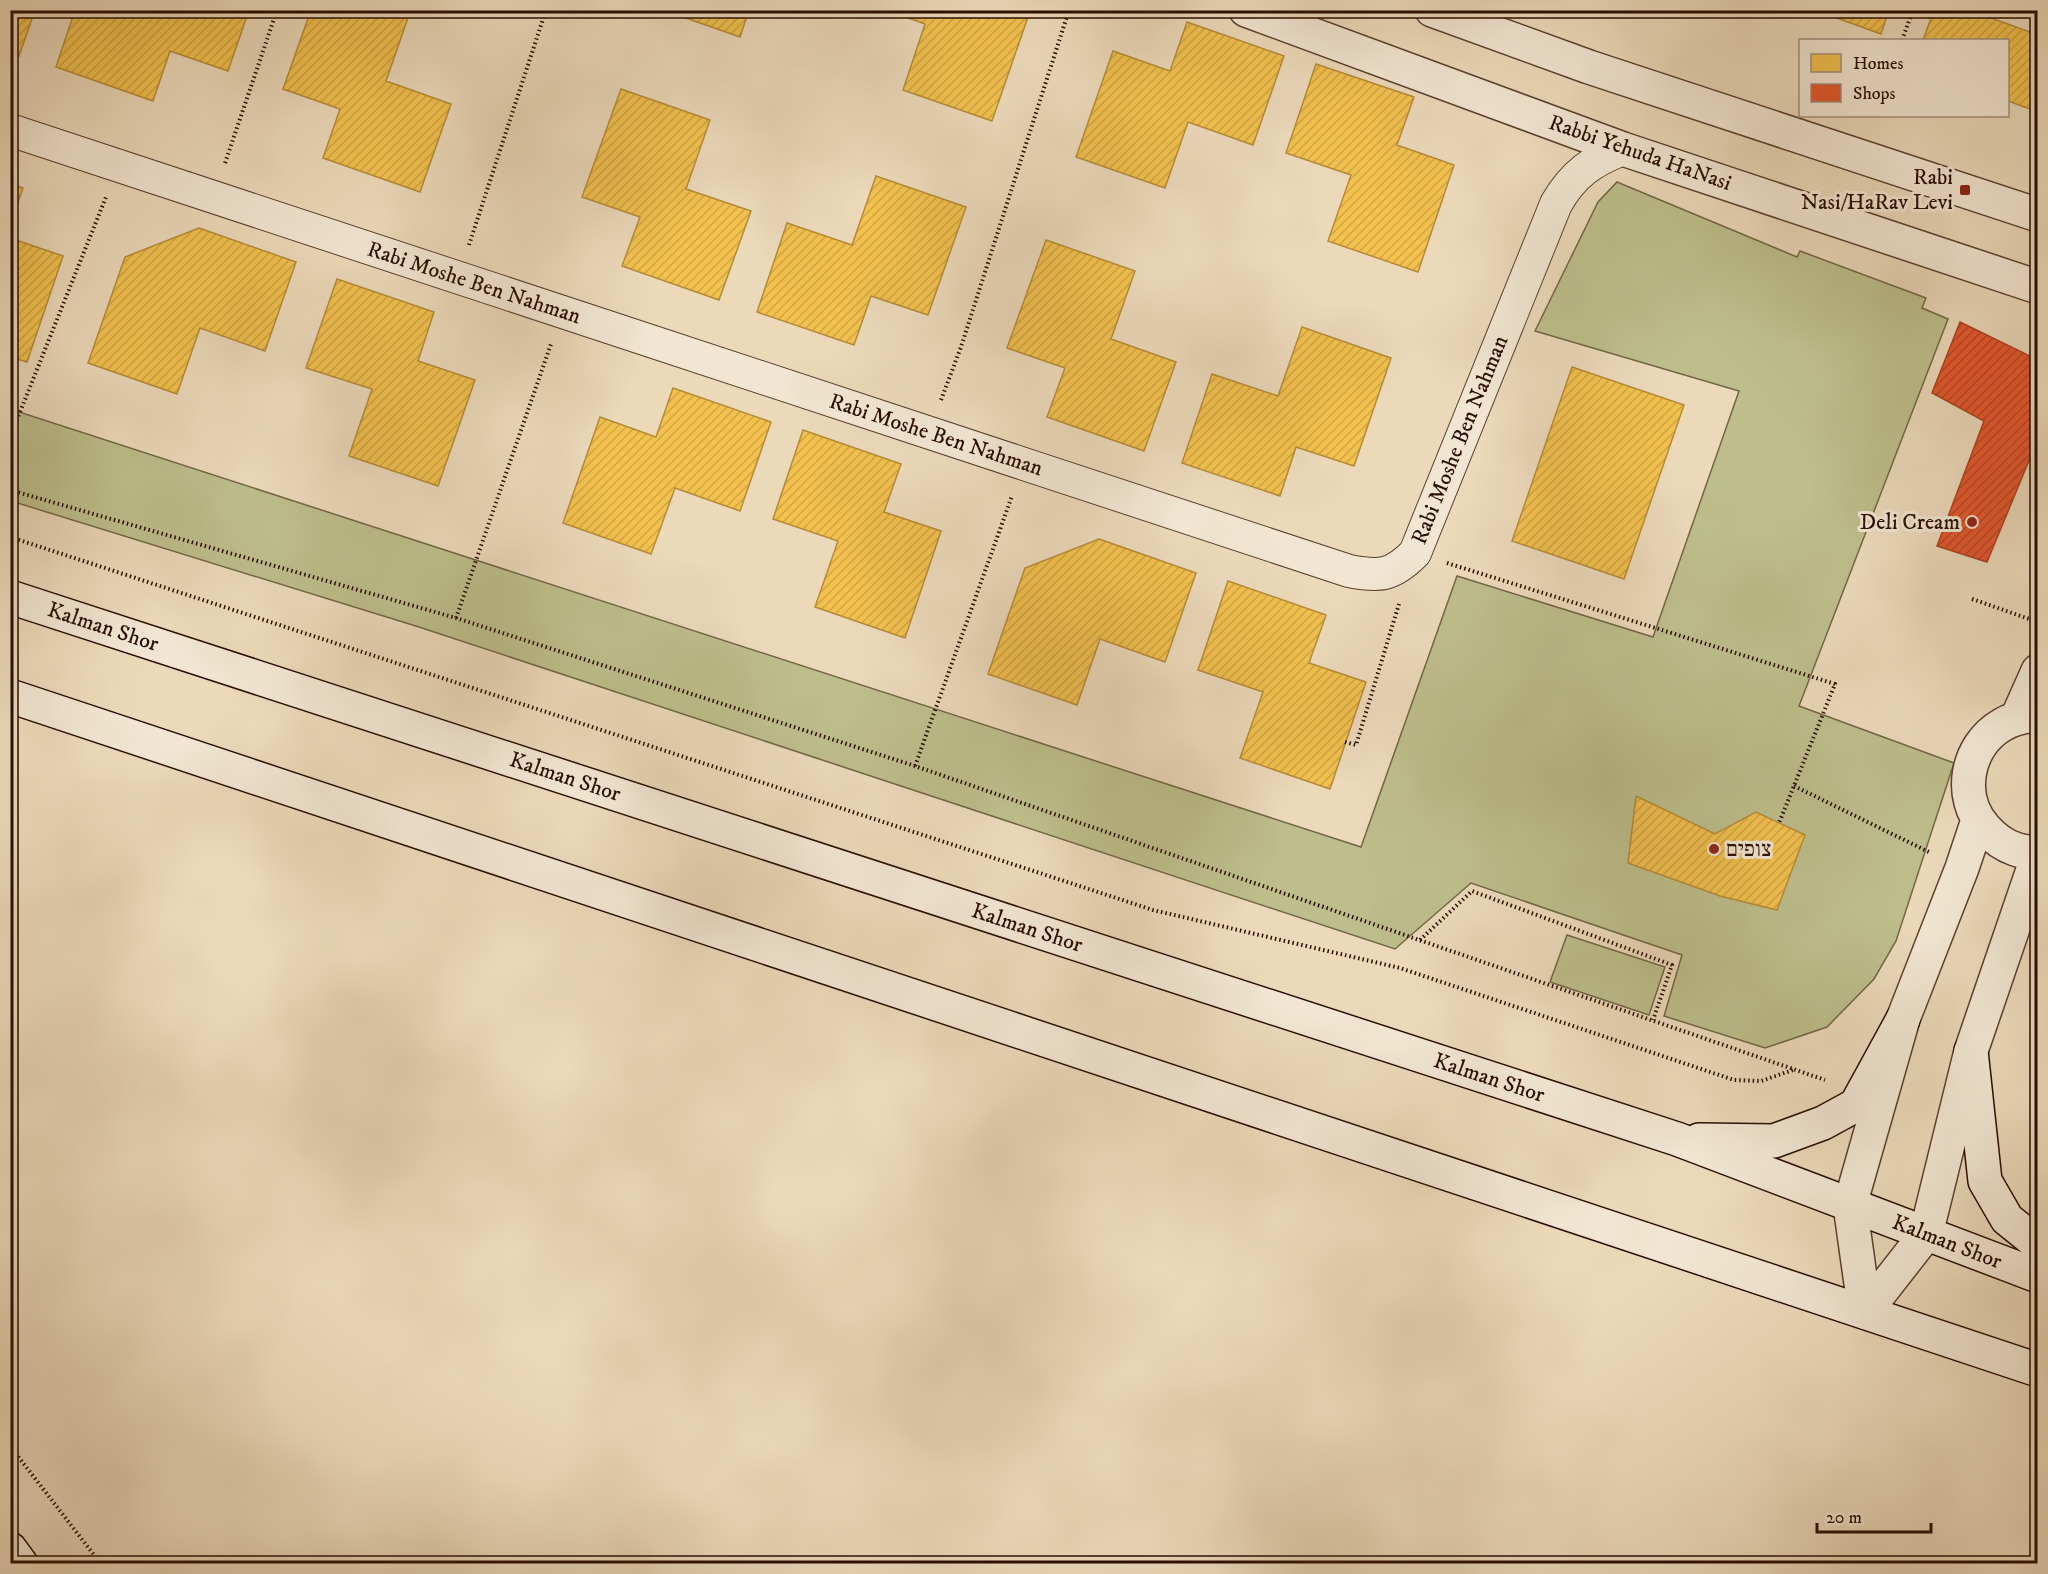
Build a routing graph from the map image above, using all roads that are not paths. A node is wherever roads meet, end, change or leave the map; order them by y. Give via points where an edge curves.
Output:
1 (1246, 10) edge
2 (1432, 10) edge
3 (10, 130) edge
4 (1623, 149) junction
5 (2037, 215) edge
6 (2037, 287) edge
7 (10, 597) edge
8 (2037, 671) edge
9 (10, 696) edge
10 (2027, 717) edge
11 (1978, 820) junction
12 (2037, 854) edge
13 (1903, 1019) junction
14 (1971, 1051) junction
15 (1677, 1139) junction
16 (1850, 1205) junction
17 (1926, 1234) junction
18 (2037, 1244) edge
19 (2037, 1276) edge
20 (1865, 1312) junction
21 (2037, 1370) edge
22 (10, 1549) edge
23 (21, 1563) edge

1 - 4 main road, Rabbi Yehuda HaNasi
2 - 5 main road via 1589,67
3 - 4 street, Rabi Moshe Ben Nahman via 1349,572 1368,575 1402,566 1415,553 1566,186 1600,158
4 - 6 main road, Rabbi Yehuda HaNasi
7 - 15 main road, Kalman Shor
8 - 10 main road
9 - 20 main road
10 - 11 main road via 2003,724 1990,733 1972,760 1968,780 1970,801
11 - 12 main road via 1994,838
11 - 13 main road
12 - 14 main road
13 - 15 main road via 1856,1105 1823,1123 1774,1140
13 - 16 main road
14 - 17 main road
14 - 18 main road via 1985,1181 2007,1219
15 - 16 main road, Kalman Shor
16 - 17 main road, Kalman Shor
16 - 20 main road
17 - 19 main road, Kalman Shor
17 - 20 main road
20 - 21 main road
22 - 23 main road

